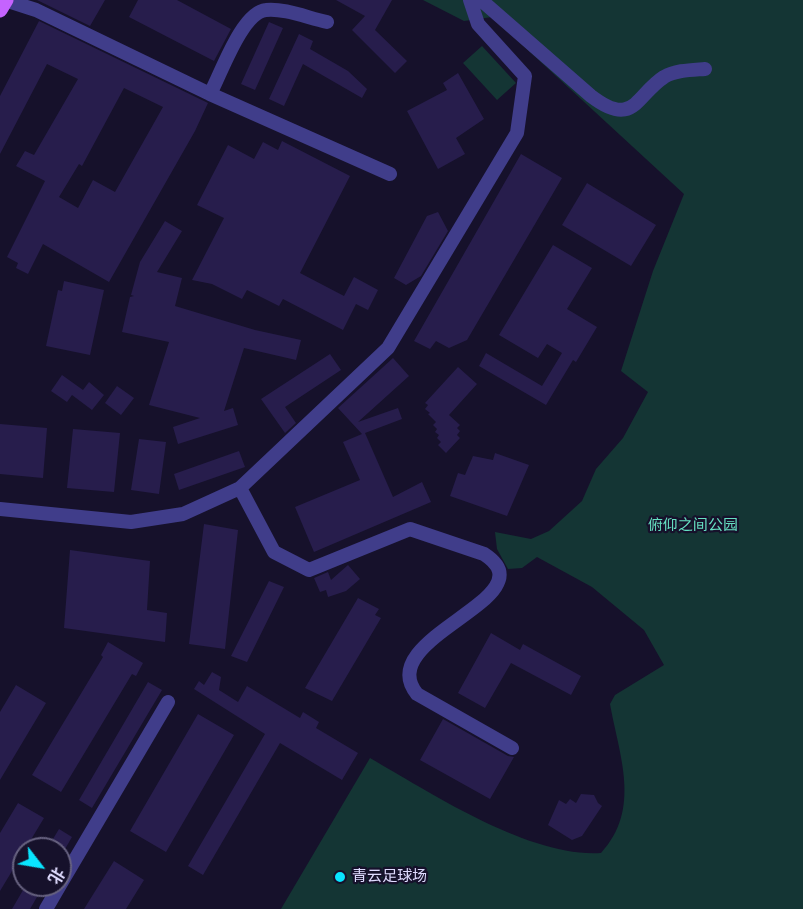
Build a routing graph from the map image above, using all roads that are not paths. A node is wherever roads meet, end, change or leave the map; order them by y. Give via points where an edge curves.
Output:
1 (6, 0) edge
2 (470, 0) edge
3 (481, 0) edge
4 (0, 10) edge
5 (327, 22) dead end
6 (705, 69) dead end
7 (210, 94) junction
8 (390, 174) dead end
9 (240, 488) junction
10 (0, 509) edge
11 (168, 702) dead end
12 (512, 748) dead end
13 (72, 865) edge

1 - 4 main road
1 - 7 street via 36,10
2 - 9 street via 478,24 525,76 517,132 388,348
3 - 6 street via 606,106 631,107 667,75
5 - 7 street via 268,9 258,12 246,21
7 - 8 street
9 - 10 street via 183,514 131,522
9 - 12 street via 274,552 309,570 410,529 493,560 499,569 499,580 484,603 435,635 408,670 410,684 417,694
11 - 13 street

